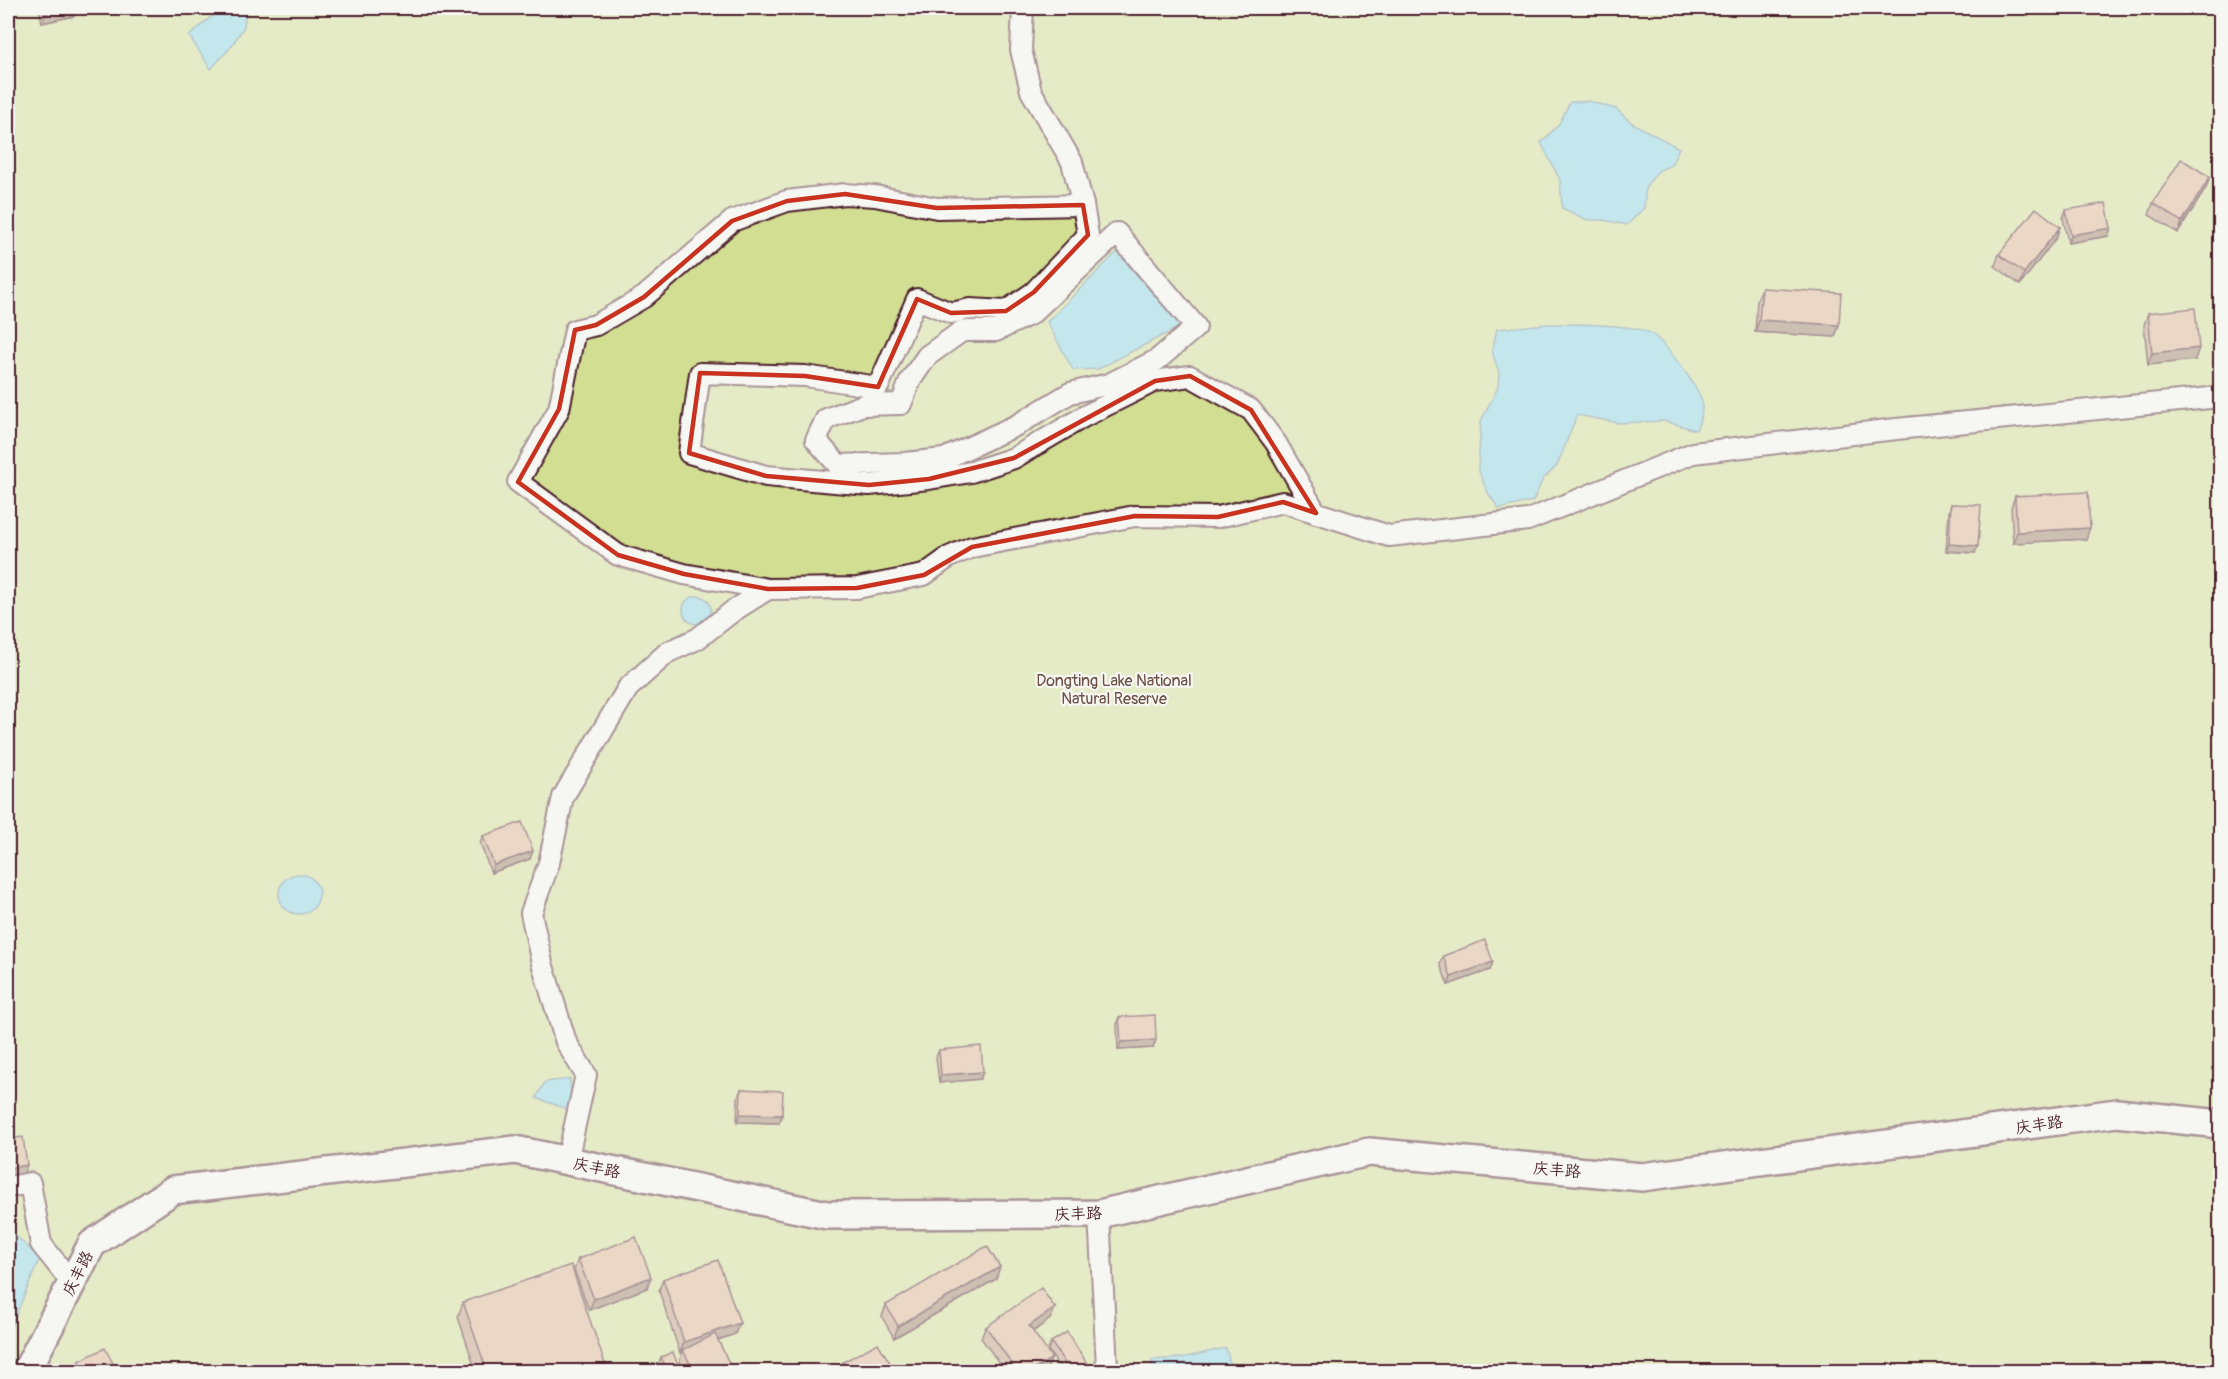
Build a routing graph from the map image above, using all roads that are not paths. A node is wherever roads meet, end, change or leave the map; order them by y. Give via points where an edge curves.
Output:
1 (1023, 8) edge
2 (1083, 205) junction
3 (1031, 314) joint
4 (2220, 397) edge
5 (1316, 513) junction
6 (768, 589) junction
7 (2220, 1124) edge
8 (567, 1161) junction
9 (8, 1187) edge
10 (1099, 1214) junction
11 (72, 1283) junction
12 (27, 1371) edge
13 (1110, 1371) edge

1 - 2 street via 1021,50 1031,91 1072,162
2 - 5 street via 1088,235 1034,292 1006,311 970,309 951,313 917,298 878,387 805,376 700,373 689,453 766,476 868,485 929,479 970,472 1014,458 1155,381 1190,376 1251,410 1276,443
2 - 6 street via 937,208 845,194 787,201 732,221 644,297 596,326 575,330 559,409 518,482 618,555 684,574
3 - 3 street via 1117,233 1196,327 1157,360 1109,384 1070,393 944,459 838,465 816,440 825,419 863,405 901,404 910,381 927,356 962,331 996,331
4 - 5 street via 1693,453 1528,520 1389,536
5 - 6 street via 1283,502 1218,517 1136,516 972,547 924,575 857,588
6 - 8 street via 697,639 668,652 628,688 563,797 549,863 531,913 566,1042 586,1075
7 - 10 street, 庆丰路 via 2118,1113 1642,1177 1369,1152
8 - 10 street, 庆丰路 via 827,1215
8 - 11 street, 庆丰路 via 515,1150 173,1190 92,1244
9 - 11 street via 30,1183 41,1244
10 - 13 street
11 - 12 street, 庆丰路

